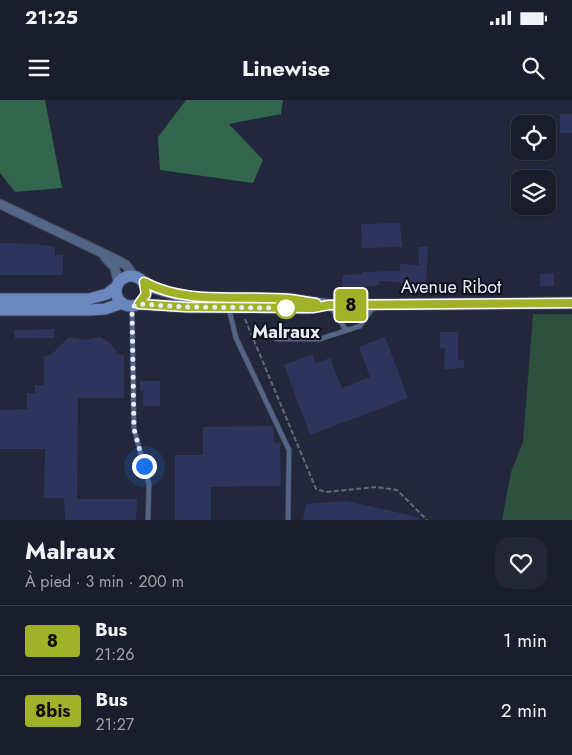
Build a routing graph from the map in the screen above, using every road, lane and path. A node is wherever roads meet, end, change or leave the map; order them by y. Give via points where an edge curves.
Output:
1 (0, 204) edge
2 (103, 255) junction
3 (139, 279) junction
4 (117, 285) junction
5 (0, 299) edge
6 (572, 303) edge
7 (132, 304) junction
8 (329, 305) junction
9 (375, 305) junction
10 (234, 307) junction
11 (0, 310) edge
12 (346, 330) junction
13 (276, 339) dead end
14 (148, 520) edge
15 (288, 520) edge
16 (427, 520) edge

1 - 2 street
2 - 3 street via 126,265
2 - 4 street via 115,268
3 - 4 street via 128,276
3 - 7 street via 146,294
3 - 8 street, Avenue Ribot via 154,288 181,296 288,299
4 - 5 street via 107,294 90,299
4 - 7 street via 116,293
6 - 9 street, Avenue Ribot
7 - 10 street, Avenue Ribot
7 - 11 street, Avenue Ribot via 90,310
7 - 14 lane via 134,429 149,484
8 - 9 street, Avenue Ribot
8 - 10 street, Avenue Ribot via 313,308
8 - 12 lane
9 - 12 lane via 360,326
10 - 15 lane via 236,338 290,450
10 - 16 path via 316,489 326,492 376,487 397,490
12 - 13 lane via 320,339

